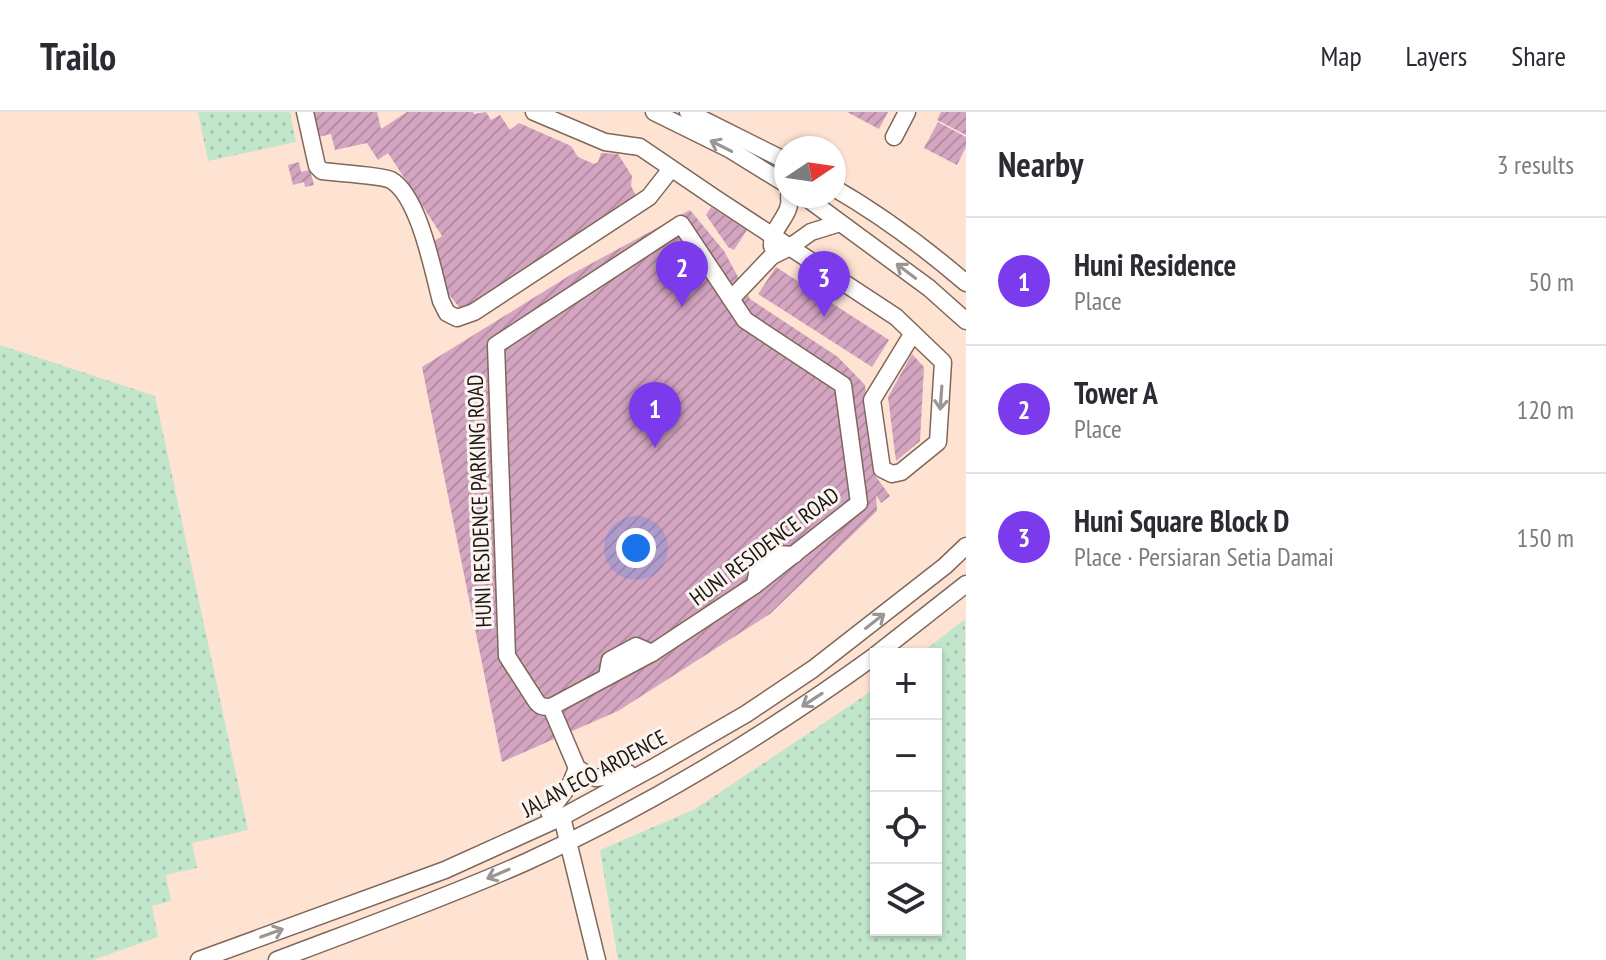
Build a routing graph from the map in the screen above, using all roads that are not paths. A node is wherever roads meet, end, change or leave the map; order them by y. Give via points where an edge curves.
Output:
1 (305, 112) edge
2 (534, 112) edge
3 (654, 112) edge
4 (688, 112) edge
5 (907, 112) edge
6 (894, 137) dead end
7 (774, 155) edge
8 (671, 169) junction
9 (774, 177) edge
10 (846, 195) edge
11 (788, 208) edge
12 (820, 208) edge
13 (840, 223) junction
14 (772, 236) junction
15 (790, 247) junction
16 (772, 256) junction
17 (966, 283) edge
18 (731, 299) junction
19 (953, 308) junction
20 (966, 321) edge
21 (966, 328) edge
22 (913, 333) junction
23 (966, 536) edge
24 (966, 546) edge
25 (945, 566) junction
26 (964, 586) edge
27 (884, 648) edge
28 (870, 658) edge
29 (551, 707) junction
30 (735, 721) junction
31 (577, 768) junction
32 (628, 773) junction
33 (556, 814) junction
34 (569, 842) junction
35 (199, 960) edge
36 (277, 960) edge
37 (597, 960) edge

1 - 8 street via 322,171 389,179 399,186 418,220 441,301 457,318 649,197
2 - 8 street via 605,142 640,147
9 -> 3 street
4 - 7 street
5 - 6 street
8 - 14 street
10 - 17 street
11 - 14 street
12 - 13 street
13 - 15 street via 811,232
19 -> 13 street
14 - 15 street
14 - 16 street
15 - 16 street
15 - 22 street
16 - 18 street
18 - 29 street, HUNI RESIDENCE ROAD via 745,320 843,385 859,503 755,585 652,653
18 - 29 street, HUNI RESIDENCE PARKING ROAD via 681,224 496,345 507,656 539,705
19 - 20 street
19 - 21 street
22 -> 22 street via 943,362 938,442 892,474 882,469 872,400
23 - 25 street
24 - 25 street, JALAN ECO ARDENCE
25 - 26 street
30 -> 25 street, JALAN ECO ARDENCE via 813,669
26 - 27 street
28 -> 34 street via 757,736
29 - 31 street
30 - 32 street via 708,729
30 - 33 street, JALAN ECO ARDENCE
31 - 32 street via 596,778
31 - 33 street
32 - 33 street
33 - 34 street
35 -> 33 street, JALAN ECO ARDENCE via 445,870
34 -> 36 street via 449,895
34 - 37 street

